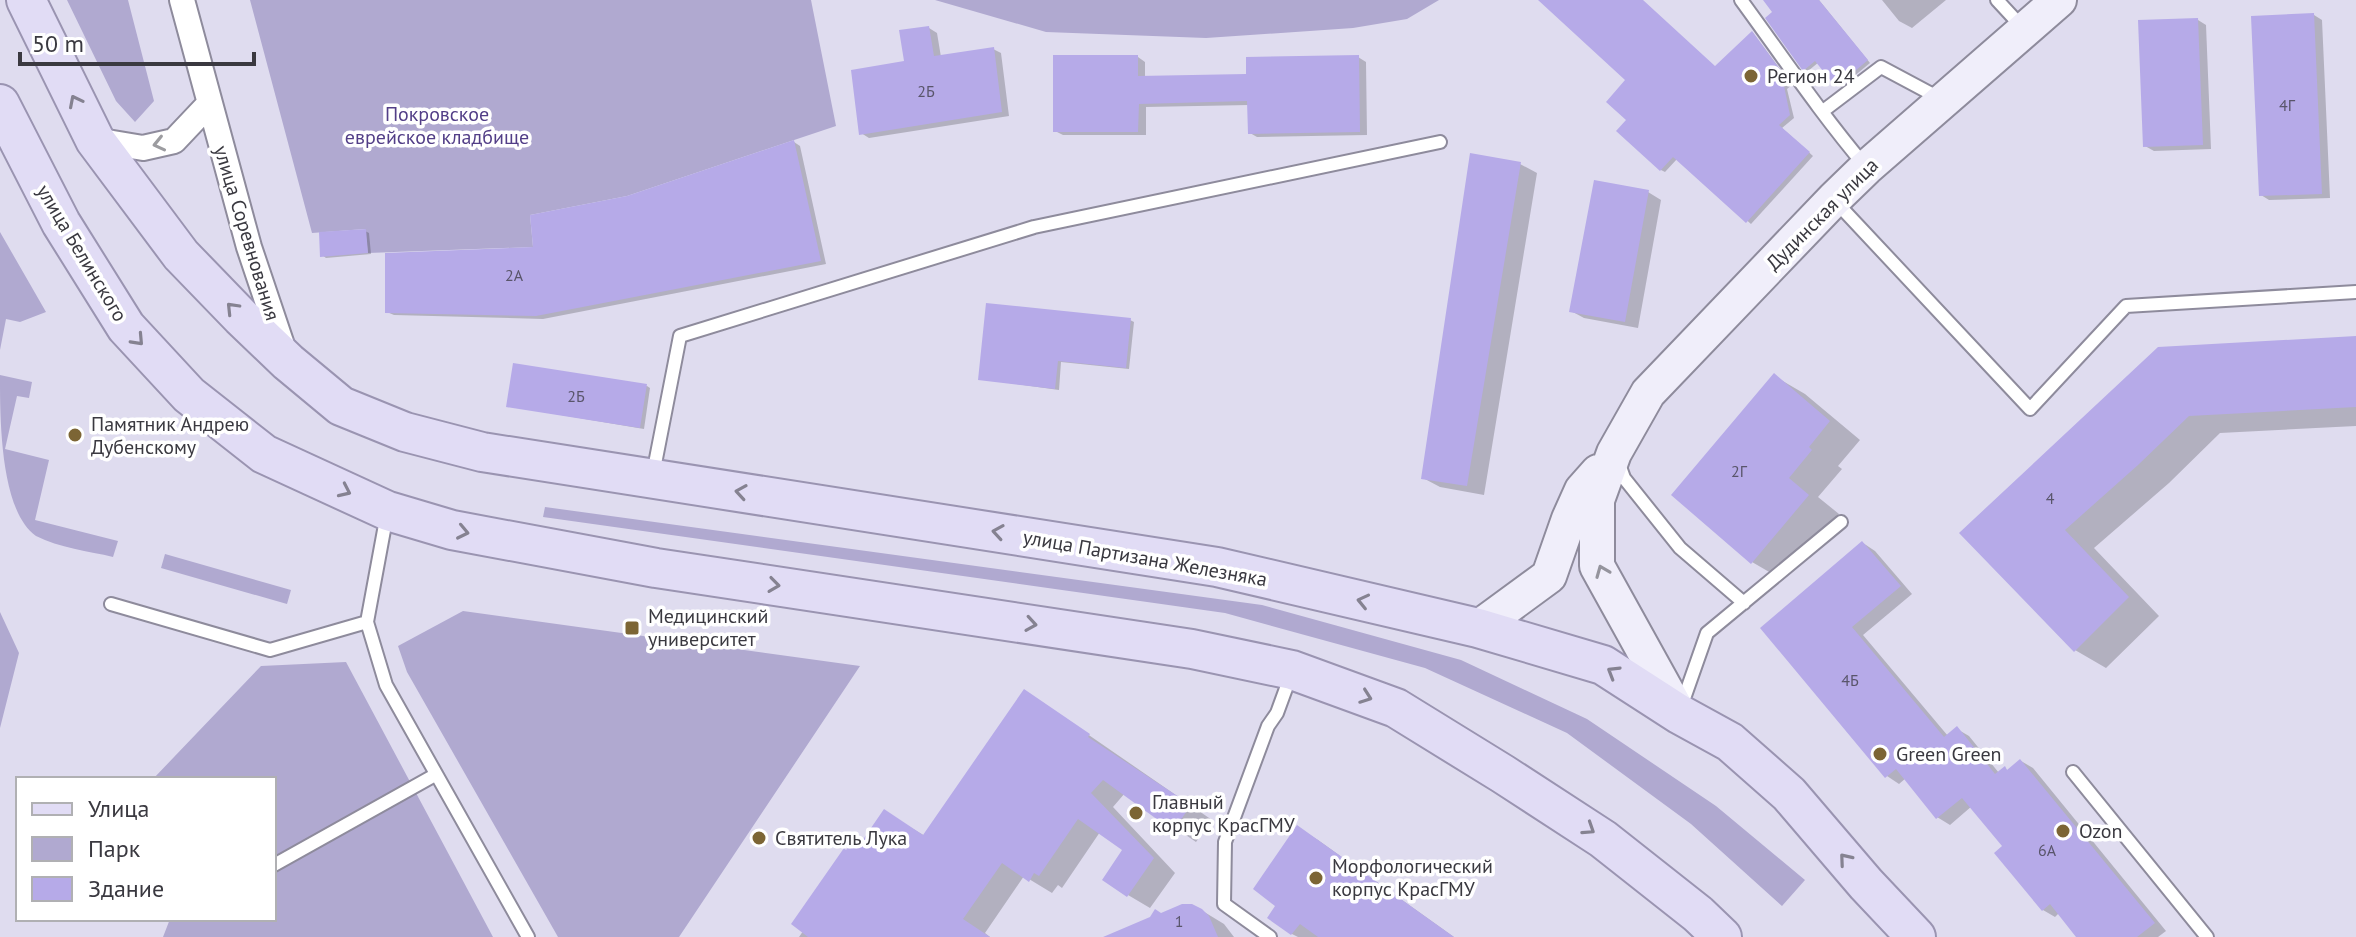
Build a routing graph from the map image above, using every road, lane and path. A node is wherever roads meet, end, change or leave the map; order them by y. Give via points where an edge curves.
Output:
1 (26, 0) edge
2 (182, 0) edge
3 (1741, 0) edge
4 (1997, 0) edge
5 (2059, 0) edge
6 (2024, 29) junction
7 (1944, 101) junction
8 (0, 104) edge
9 (209, 104) junction
10 (1823, 111) junction
11 (95, 140) junction
12 (1440, 142) dead end
13 (1866, 168) junction
14 (1834, 199) junction
15 (2356, 292) edge
16 (288, 362) junction
17 (1614, 453) junction
18 (652, 478) junction
19 (388, 511) junction
20 (1841, 522) dead end
21 (1744, 603) junction
22 (111, 604) dead end
23 (367, 622) junction
24 (1478, 628) junction
25 (1292, 670) junction
26 (1679, 714) junction
27 (2073, 772) dead end
28 (435, 775) junction
29 (276, 864) edge
30 (1908, 930) edge
31 (528, 937) edge
32 (1270, 937) edge
33 (1722, 937) edge
34 (2207, 937) edge

11 -> 1 main road
2 - 9 street, улица Соревнования
3 - 10 lane
4 - 6 lane
5 - 6 street, Дудинская улица
6 - 7 street, Дудинская улица
7 - 10 lane via 1881,67
7 - 13 street, Дудинская улица
8 -> 19 main road, улица Белинского via 61,223 126,327 189,395 264,454
9 -> 11 street via 174,141 143,148
9 - 16 street, улица Соревнования
10 - 13 lane
16 -> 11 main road via 181,255
12 - 18 lane via 1034,227 680,336
13 - 14 street, Дудинская улица
14 - 15 lane via 2030,409 2126,306
14 - 17 street, Дудинская улица via 1648,393
16 - 18 main road, улица Партизана Железняка via 341,406 405,432 482,452
17 - 21 lane via 1624,478 1680,548
17 - 24 street via 1582,490 1549,576
26 -> 17 street via 1597,566 1597,500
24 -> 18 main road, улица Партизана Железняка via 1217,567
19 - 23 lane
19 -> 25 main road via 452,530 595,557 1192,649
20 - 21 lane
21 - 26 lane via 1707,633
22 - 23 lane via 270,650
23 - 28 lane via 386,685
26 -> 24 main road, улица Партизана Железняка via 1603,665
25 - 32 lane via 1225,842 1224,904
25 -> 33 main road via 1396,708 1503,774 1603,839
30 -> 26 main road, улица Партизана Железняка via 1789,794 1730,742
27 - 34 lane
28 - 29 lane
28 - 31 lane

